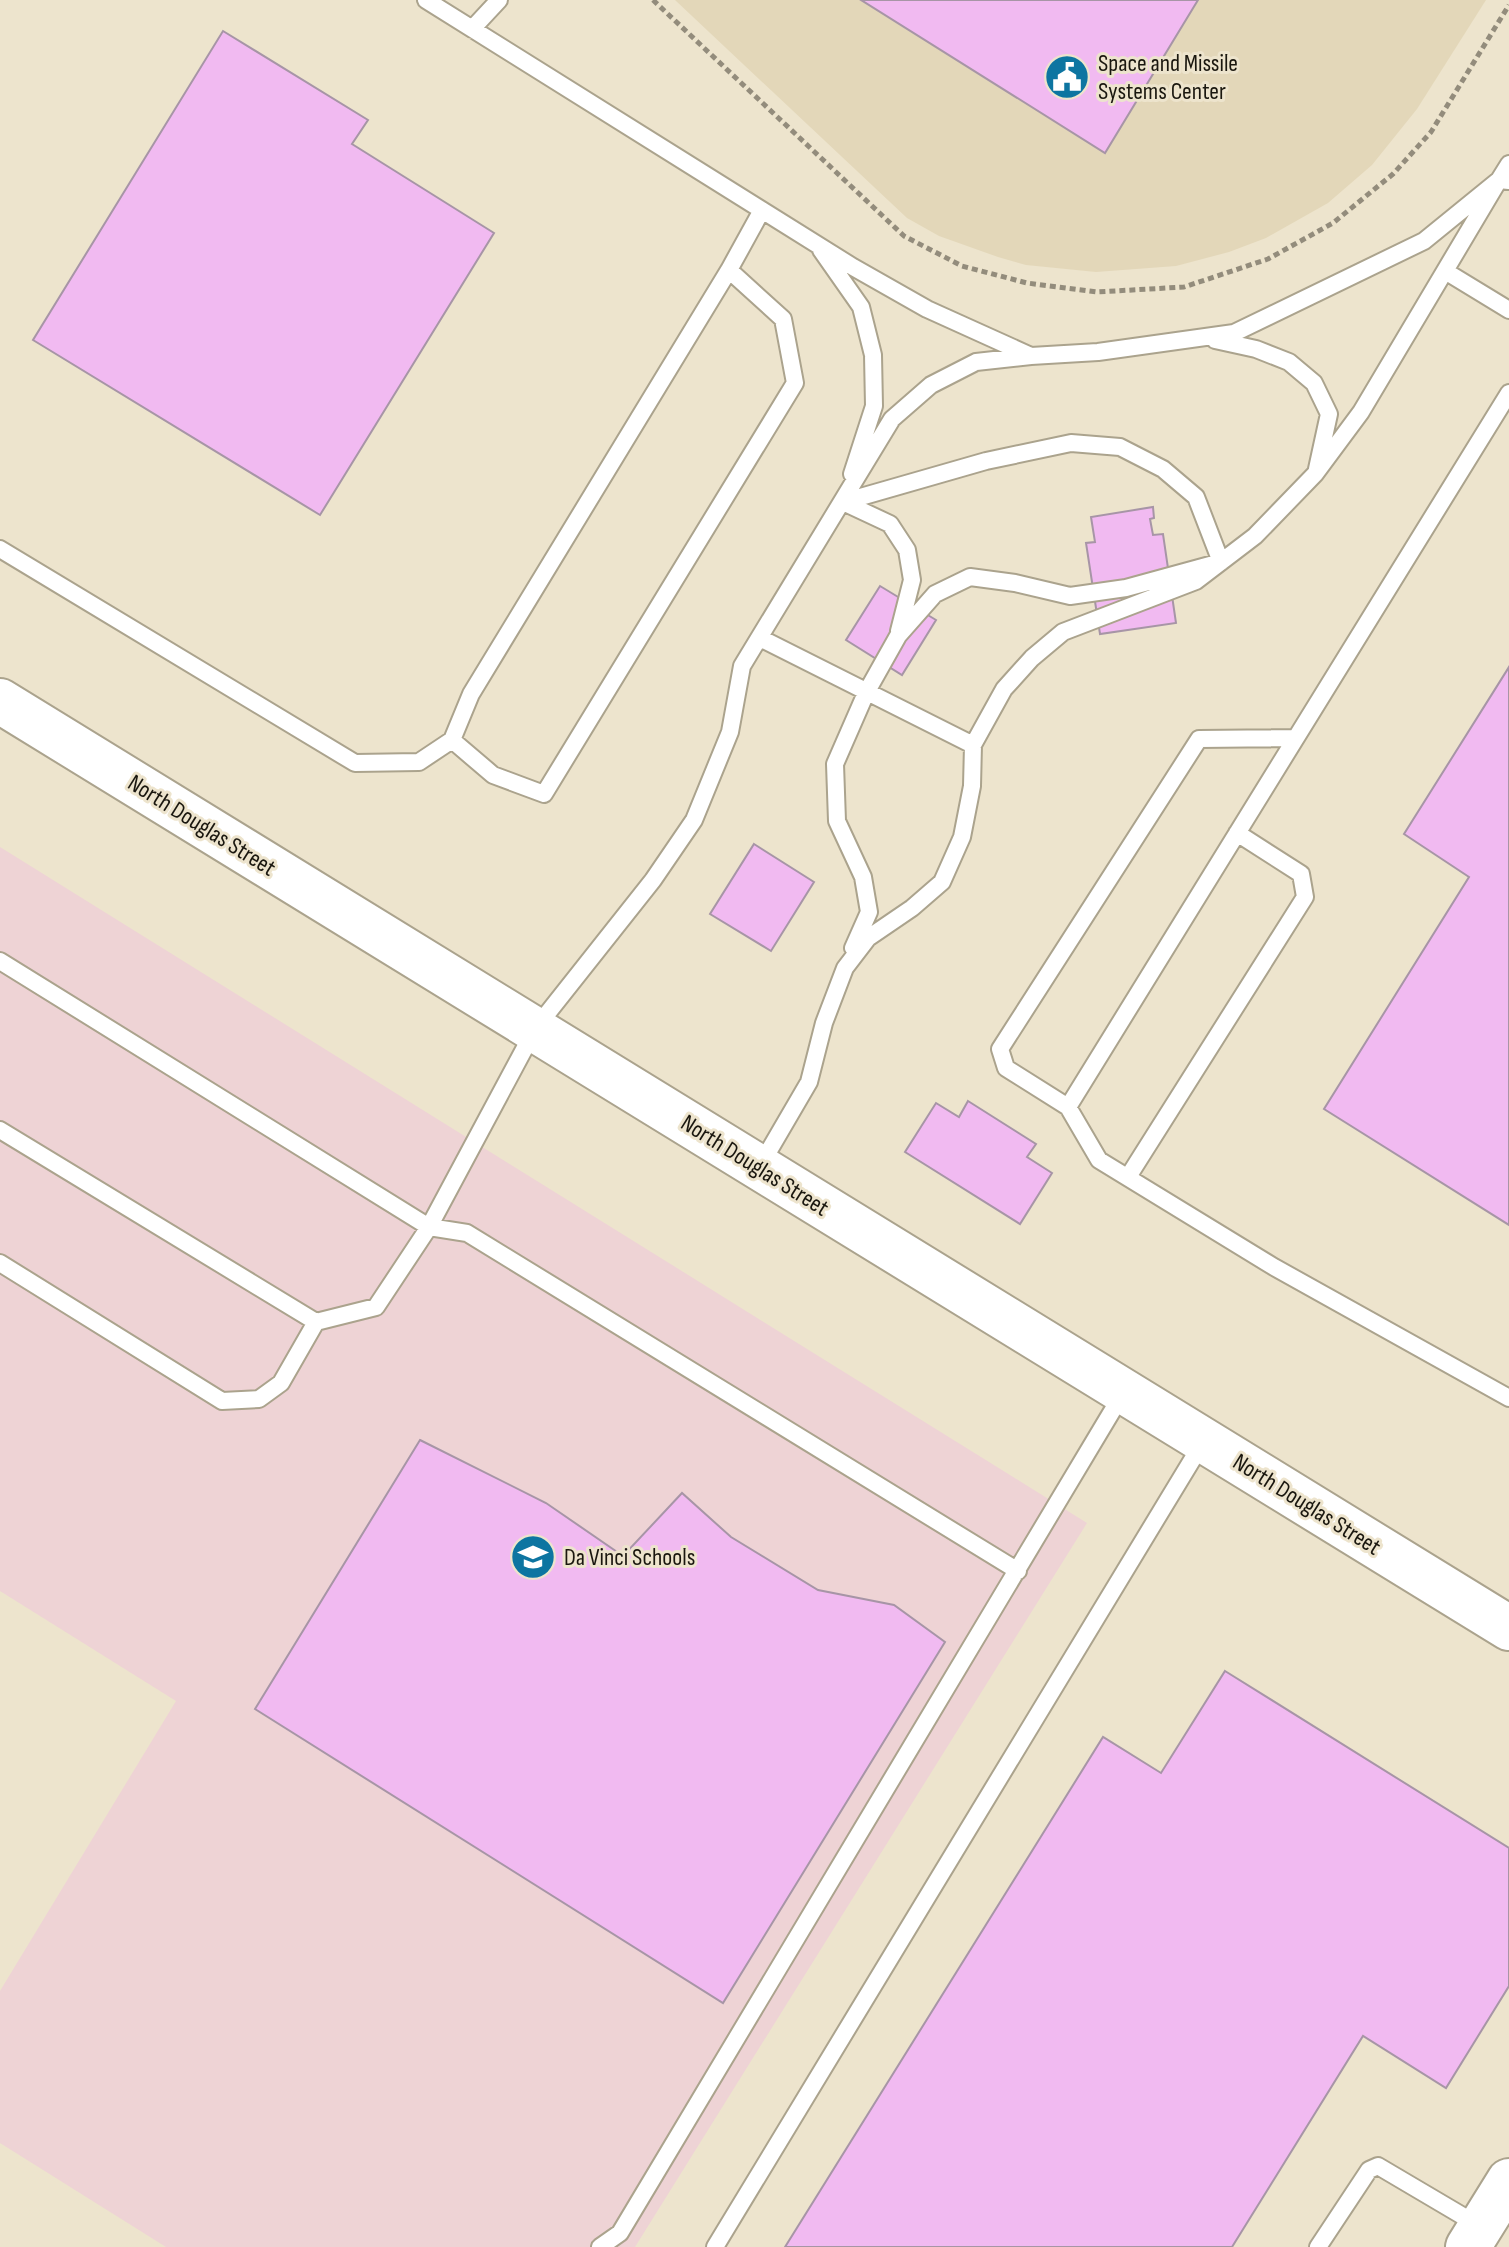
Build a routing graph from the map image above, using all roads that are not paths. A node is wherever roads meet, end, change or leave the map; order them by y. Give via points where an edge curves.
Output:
1 (426, 0) edge
2 (499, 0) edge
3 (472, 29) junction
4 (1509, 164) edge
5 (1504, 180) edge
6 (762, 210) junction
7 (817, 244) junction
8 (729, 270) junction
9 (1445, 271) junction
10 (1509, 310) edge
11 (1202, 337) junction
12 (1031, 356) junction
13 (1509, 393) edge
14 (1315, 474) junction
15 (843, 502) junction
16 (0, 549) edge
17 (1221, 562) junction
18 (898, 636) junction
19 (760, 638) junction
20 (866, 693) junction
21 (0, 701) edge
22 (1295, 738) junction
23 (452, 740) junction
24 (973, 745) junction
25 (1237, 833) junction
26 (0, 961) edge
27 (845, 968) junction
28 (535, 1029) junction
29 (1068, 1107) junction
30 (0, 1130) edge
31 (759, 1168) junction
32 (1128, 1177) junction
33 (429, 1227) junction
34 (0, 1263) edge
35 (316, 1322) junction
36 (1124, 1392) junction
37 (1509, 1398) edge
38 (1204, 1441) junction
39 (1018, 1571) junction
40 (1509, 1628) edge
41 (1509, 2181) edge
42 (1474, 2237) edge
43 (600, 2247) edge
44 (715, 2247) edge
45 (1318, 2247) edge

1 - 3 lane
2 - 3 lane
3 - 6 lane
4 - 5 lane
5 - 9 lane
5 - 11 lane via 1424,241 1234,333
6 - 7 lane
6 - 8 lane
7 - 12 lane via 927,309
7 - 15 lane via 861,307 873,355 874,406
8 - 23 lane via 471,694
8 - 23 lane via 783,319 795,383 544,794 493,775
9 - 10 lane
9 - 14 lane via 1361,412
11 - 12 lane
11 - 14 lane via 1289,362 1314,383 1329,414
12 - 15 lane via 976,362 931,385 892,419
13 - 22 lane
14 - 17 lane via 1255,536
15 - 17 lane via 1071,443 1120,447 1163,469 1196,497
15 - 18 lane via 890,524 907,550 912,580
15 - 19 lane
16 - 23 lane via 355,763 419,762
17 - 18 lane via 1126,588 1070,596 970,577 935,594
17 - 24 lane via 1196,581 1063,632 1004,689
18 - 20 lane
19 - 20 lane
19 - 28 lane via 742,666 730,732 694,820
20 - 24 lane
20 - 27 lane via 835,764 837,821 863,877 869,912
21 - 28 main road, North Douglas Street
22 - 25 lane
22 - 29 lane via 1199,739 1000,1049 1006,1068
24 - 27 lane via 962,837 942,882 868,938
25 - 29 lane
25 - 32 lane via 1301,874 1305,897
26 - 33 lane
27 - 31 lane via 809,1082
28 - 31 main road, North Douglas Street
28 - 33 lane
29 - 32 lane via 1099,1160
30 - 35 lane
31 - 36 main road, North Douglas Street
32 - 37 lane via 1274,1267
33 - 35 lane via 376,1307
33 - 39 lane via 467,1233
34 - 35 lane via 222,1401 259,1399 281,1383
36 - 38 main road, North Douglas Street
36 - 39 lane
38 - 40 main road, North Douglas Street
38 - 44 lane
39 - 43 lane via 620,2233
41 - 42 main road
42 - 45 lane via 1378,2166 1369,2170

